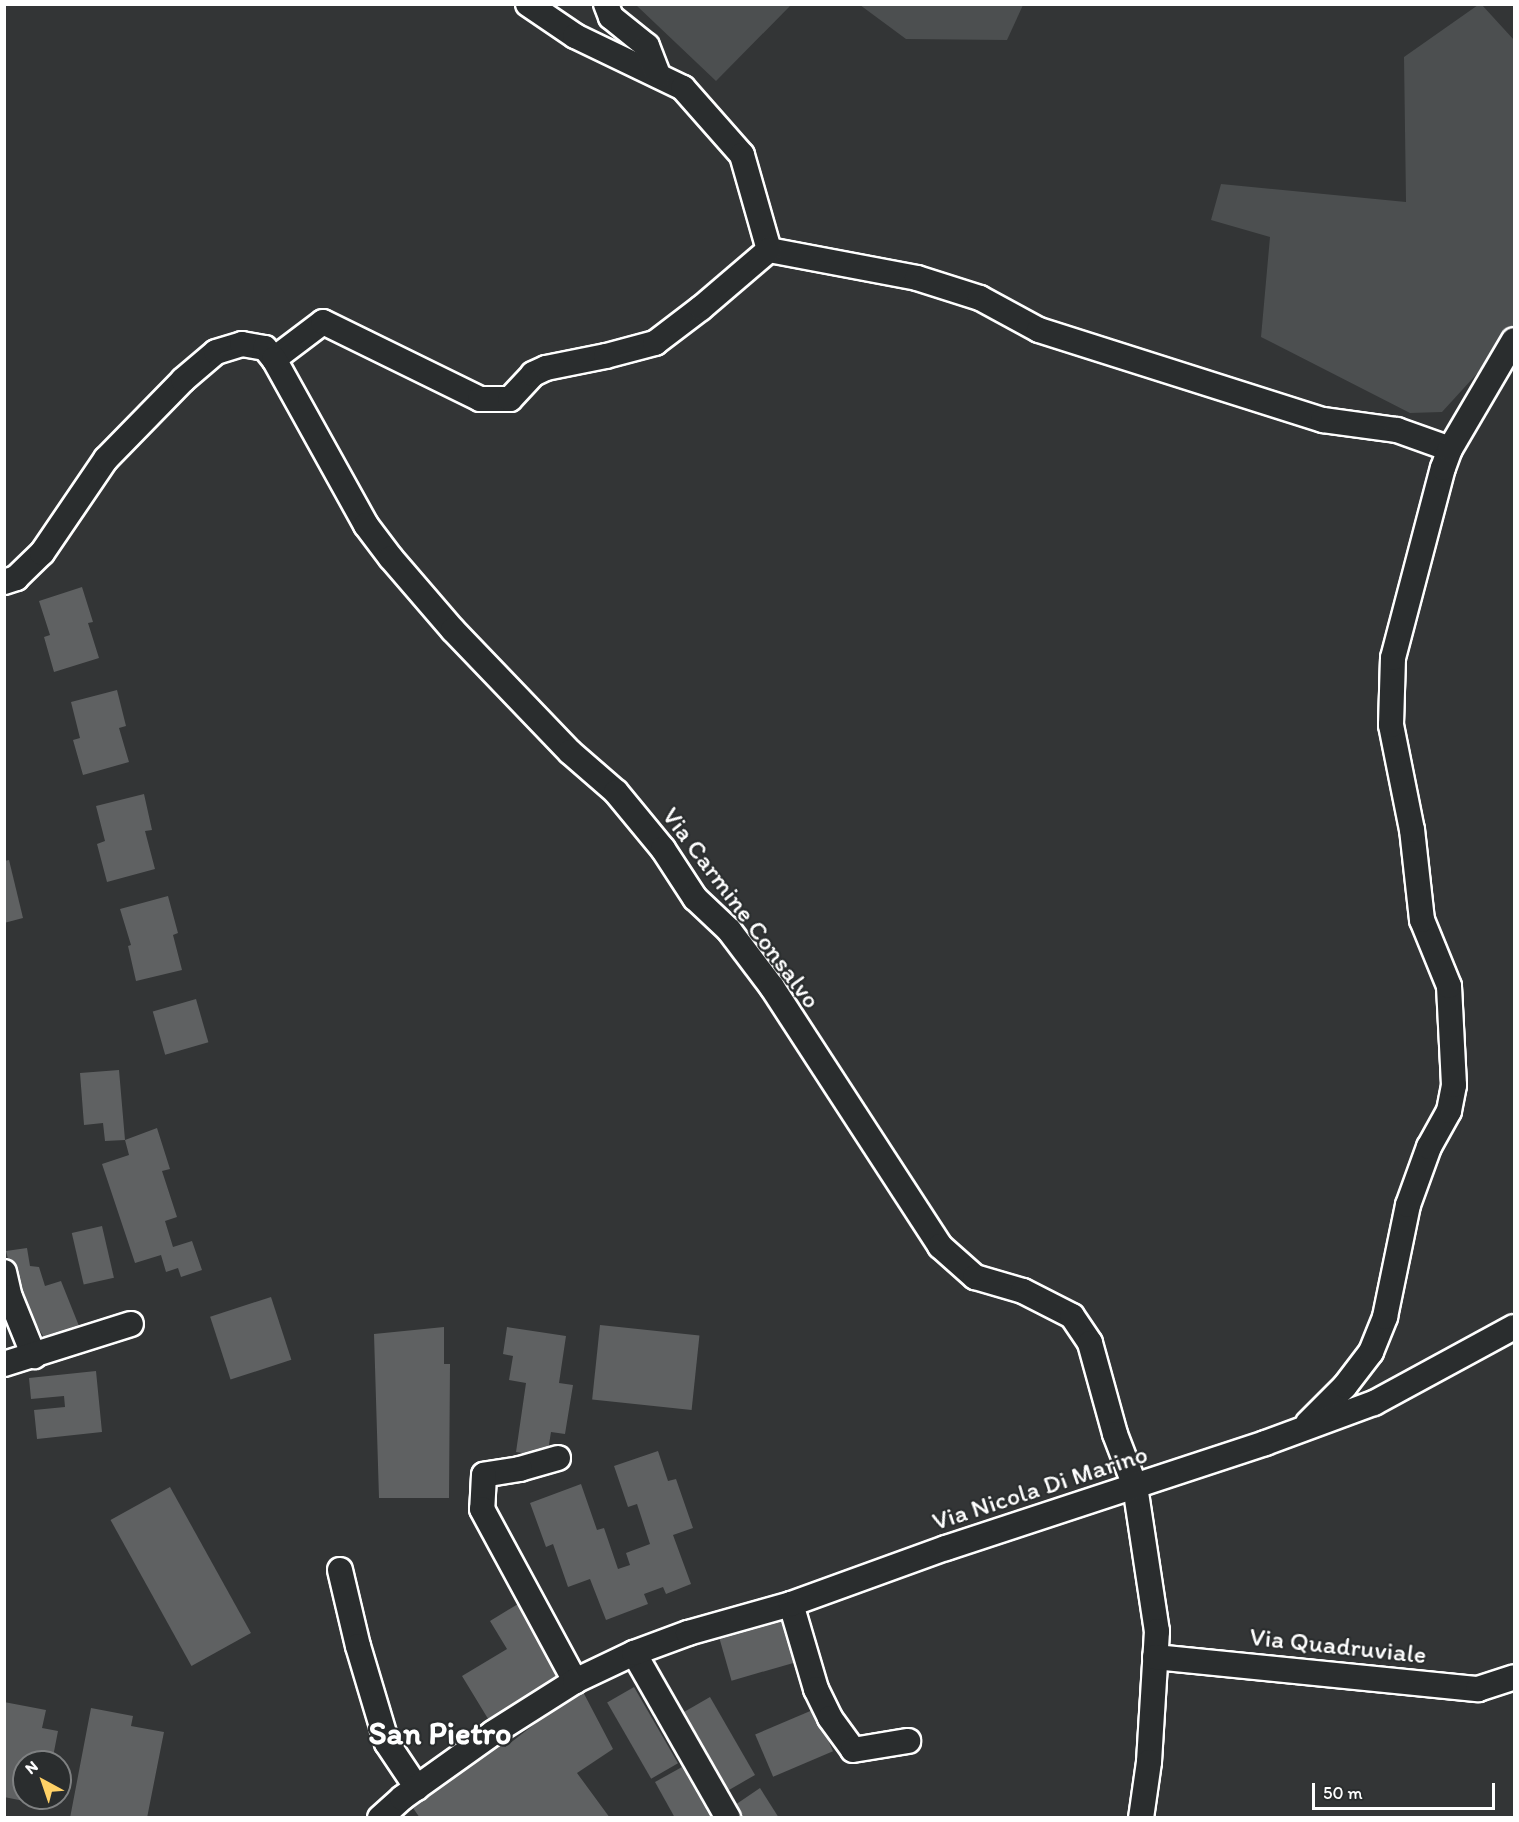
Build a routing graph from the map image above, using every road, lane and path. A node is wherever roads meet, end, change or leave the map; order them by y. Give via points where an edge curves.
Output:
1 (528, 4) edge
2 (606, 4) edge
3 (657, 75) junction
4 (769, 250) junction
5 (1515, 340) edge
6 (274, 359) junction
7 (1450, 449) junction
8 (4, 582) edge
9 (4, 1272) edge
10 (130, 1323) dead end
11 (1515, 1328) edge
12 (34, 1356) junction
13 (4, 1364) edge
14 (1302, 1429) junction
15 (558, 1458) dead end
16 (1135, 1486) junction
17 (340, 1570) dead end
18 (792, 1604) junction
19 (634, 1653) junction
20 (1155, 1657) junction
21 (1515, 1677) edge
22 (575, 1681) junction
23 (908, 1741) dead end
24 (417, 1788) junction
25 (380, 1818) edge
26 (728, 1818) edge
27 (1141, 1818) edge

1 - 3 street via 575,36
2 - 3 street via 611,17 647,46
3 - 4 street via 683,88 742,155
4 - 6 street via 655,343 546,368 533,374 510,399 480,399 458,391 323,322
4 - 7 street via 917,278 980,298 1039,330 1323,420 1397,430
5 - 7 street
6 - 8 street via 265,348 242,344 216,352 106,459 42,554 16,578
6 - 16 street, Via Carmine Consalvo via 361,516 391,558 453,630 570,752 616,792 663,849 695,898 729,930 772,987 940,1246 975,1277 1023,1291 1072,1316 1090,1343 1115,1434
7 - 14 street via 1425,528 1393,658 1391,725 1412,830 1422,920 1449,986 1454,1085 1449,1111 1429,1147 1408,1205 1385,1317 1371,1352 1345,1386
9 - 12 street
10 - 12 street
11 - 14 street, Via Nicola Di Marino via 1374,1403
12 - 13 street
14 - 16 street, Via Nicola Di Marino
15 - 22 street via 484,1475 482,1509
16 - 18 street, Via Nicola Di Marino
16 - 20 street via 1157,1631
17 - 24 street via 387,1743
18 - 19 street, Via Nicola Di Marino via 688,1633
18 - 23 street via 816,1689 830,1718 853,1750
19 - 22 street, Via Nicola Di Marino
19 - 26 street
20 - 21 street, Via Quadruviale via 1479,1689
20 - 27 street via 1149,1762
22 - 24 street, Via Nicola Di Marino
24 - 25 street, Via Nicola Di Marino

